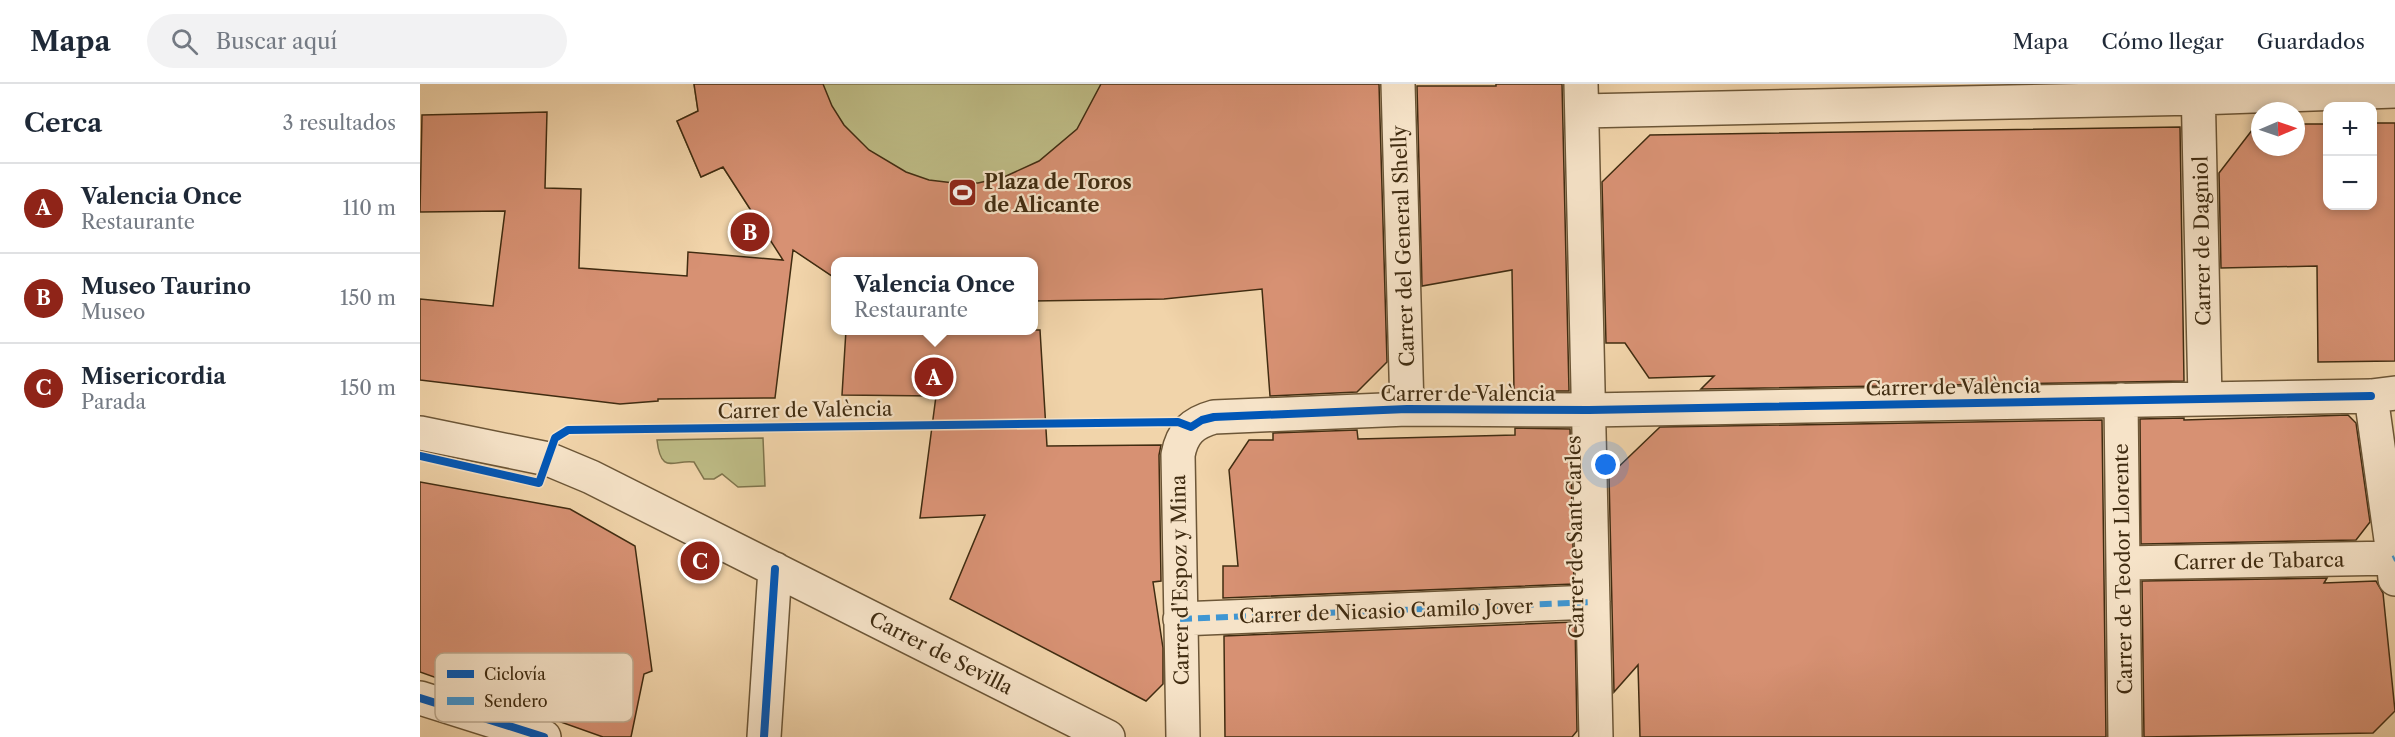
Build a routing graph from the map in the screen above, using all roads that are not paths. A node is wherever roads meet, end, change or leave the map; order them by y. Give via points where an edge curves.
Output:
1 (1398, 84) edge
2 (2198, 91) edge
3 (2395, 91) edge
4 (1581, 97) edge
5 (2383, 394) edge
6 (2205, 399) junction
7 (2121, 400) junction
8 (1407, 409) junction
9 (1589, 410) junction
10 (1191, 427) joint
11 (420, 433) edge
12 (2123, 563) junction
13 (2394, 566) edge
14 (775, 569) junction
15 (1593, 602) junction
16 (1180, 619) junction
17 (420, 698) edge
18 (435, 703) edge
19 (496, 722) edge
20 (544, 737) edge
21 (764, 737) edge
22 (1108, 737) edge
23 (1183, 737) edge
24 (1596, 737) edge
25 (2125, 737) edge

1 - 8 street, Carrer del General Shelly
2 - 3 street
2 - 4 street
2 - 6 street, Carrer de Dagniol
4 - 9 street, Carrer de Sant Carles
5 - 6 street, Carrer de València
5 - 13 street
6 - 7 street, Carrer de València
7 - 9 street, Carrer de València
7 - 12 street, Carrer de Teodor Llorente
8 - 9 street, Carrer de València
8 - 10 street, Carrer de València via 1214,417
9 - 15 street, Carrer de Sant Carles
10 - 16 street, Carrer d'Espoz y Mina via 1182,437 1178,455
11 - 14 street, Carrer de Sevilla via 548,459 621,491
12 - 13 street, Carrer de Tabarca
12 - 25 street, Carrer de Teodor Llorente
14 - 21 street
14 - 22 street, Carrer de Sevilla
15 - 16 street, Carrer de Nicasio Camilo Jover
15 - 24 street, Carrer de Sant Carles
16 - 23 street, Carrer d'Espoz y Mina
17 - 18 street
19 - 20 street

